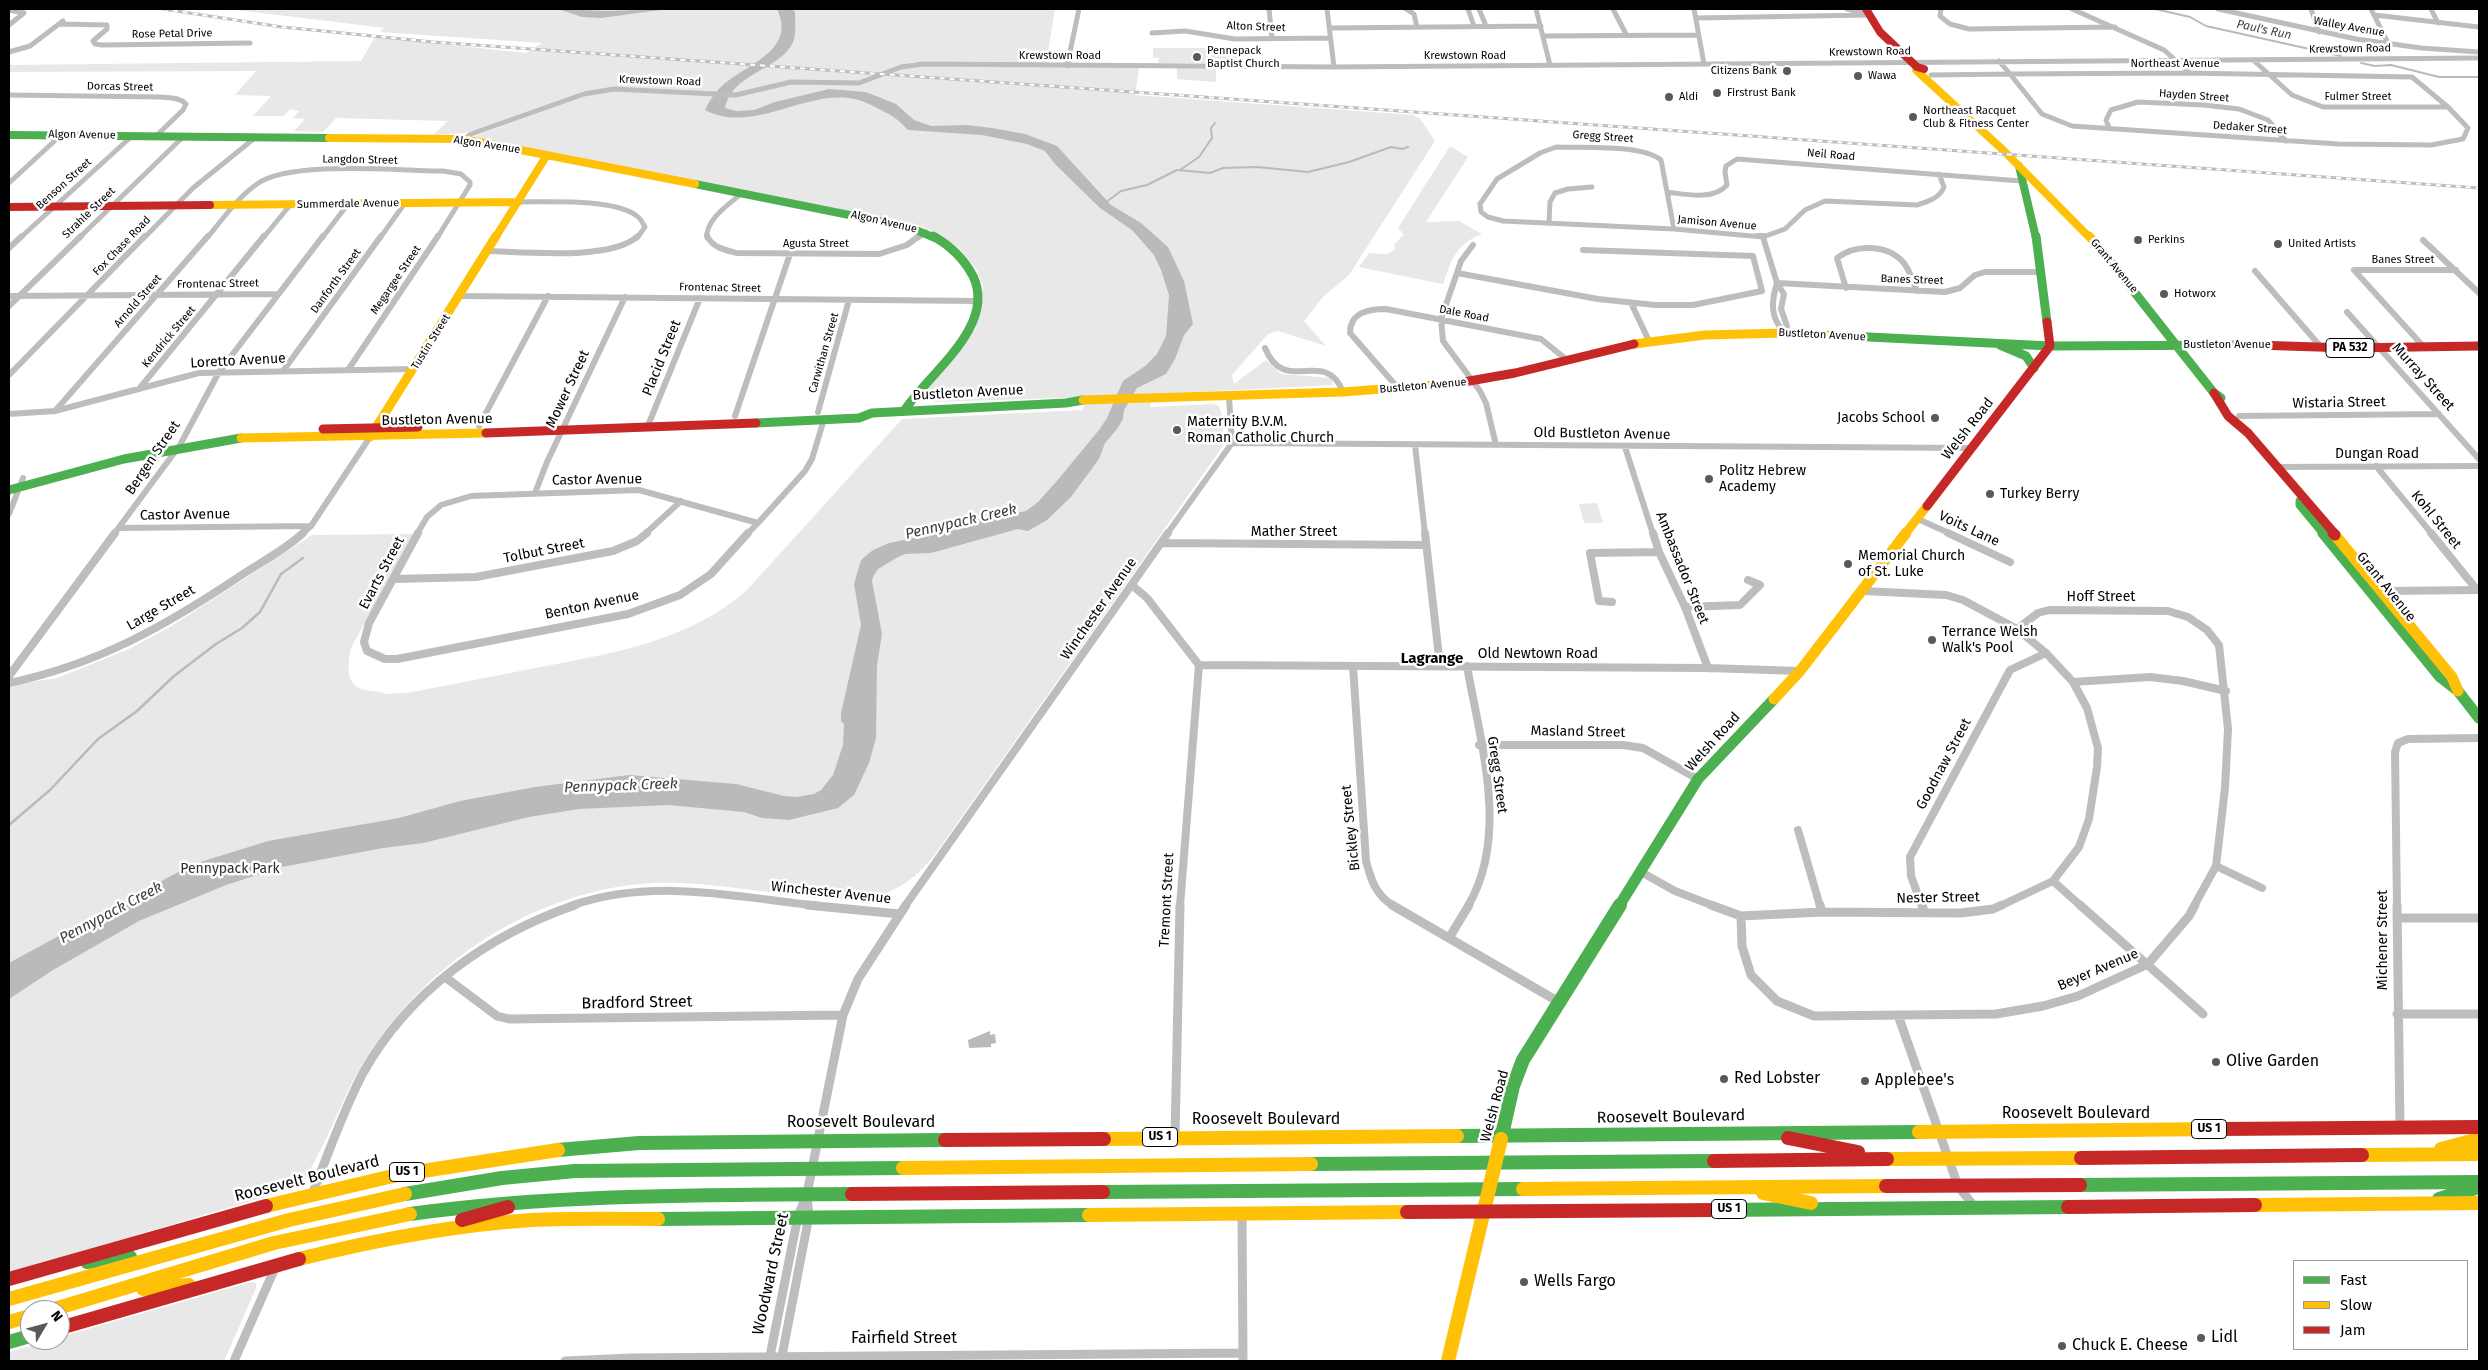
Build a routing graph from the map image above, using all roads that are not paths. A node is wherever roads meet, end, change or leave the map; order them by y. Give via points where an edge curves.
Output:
1 (1079, 9) edge
2 (1269, 9) edge
3 (1327, 9) edge
4 (1406, 9) edge
5 (1468, 9) edge
6 (1480, 9) edge
7 (1536, 9) edge
8 (1613, 9) edge
9 (1694, 9) edge
10 (1847, 9) edge
11 (1941, 9) edge
12 (2072, 9) edge
13 (2218, 9) edge
14 (2311, 9) edge
15 (2371, 9) edge
16 (2430, 9) edge
17 (9, 10) edge
18 (1866, 12) edge
19 (2374, 15) junction
20 (1696, 18) junction
21 (64, 21) dead end
22 (2438, 23) junction
23 (59, 24) junction
24 (9, 25) edge
25 (1417, 26) junction
26 (1474, 26) junction
27 (1486, 26) junction
28 (1540, 26) junction
29 (2479, 26) edge
30 (2115, 27) junction
31 (1330, 28) junction
32 (2319, 32) junction
33 (1152, 33) dead end
34 (1626, 34) junction
35 (1698, 35) junction
36 (1544, 36) junction
37 (1272, 38) junction
38 (1330, 38) junction
39 (2388, 43) junction
40 (250, 44) dead end
41 (2421, 48) junction
42 (12, 52) edge
43 (2479, 52) edge
44 (2479, 58) edge
45 (2432, 59) junction
46 (2253, 60) junction
47 (2179, 61) junction
48 (1999, 62) junction
49 (1704, 64) junction
50 (1915, 64) junction
51 (1550, 65) junction
52 (1068, 66) junction
53 (1334, 67) junction
54 (2190, 73) junction
55 (2267, 74) junction
56 (1931, 75) junction
57 (2010, 75) junction
58 (9, 95) edge
59 (2448, 107) junction
60 (2109, 128) junction
61 (9, 135) edge
62 (61, 135) junction
63 (133, 135) junction
64 (156, 136) junction
65 (184, 136) junction
66 (256, 137) junction
67 (464, 139) junction
68 (2286, 141) junction
69 (2003, 150) junction
70 (547, 155) junction
71 (2019, 166) junction
72 (1938, 174) junction
73 (9, 183) edge
74 (2035, 183) junction
75 (2022, 186) junction
76 (1592, 187) dead end
77 (1666, 192) junction
78 (742, 194) junction
79 (461, 202) junction
80 (518, 202) junction
81 (405, 203) junction
82 (291, 204) junction
83 (348, 204) junction
84 (236, 205) junction
85 (111, 206) junction
86 (176, 206) junction
87 (9, 207) edge
88 (54, 207) junction
89 (1487, 217) joint
90 (1549, 223) junction
91 (1674, 229) junction
92 (926, 232) junction
93 (1763, 236) junction
94 (2423, 240) dead end
95 (1473, 245) dead end
96 (9, 248) edge
97 (1583, 250) dead end
98 (488, 251) junction
99 (790, 254) junction
100 (2456, 270) junction
101 (2255, 271) dead end
102 (1457, 272) junction
103 (2041, 272) junction
104 (1777, 283) junction
105 (1846, 288) junction
106 (1917, 291) junction
107 (2479, 293) edge
108 (217, 294) junction
109 (278, 294) junction
110 (88, 295) junction
111 (157, 295) junction
112 (9, 296) edge
113 (17, 296) junction
114 (460, 296) junction
115 (548, 296) junction
116 (625, 297) junction
117 (700, 298) junction
118 (774, 299) junction
119 (850, 300) junction
120 (979, 301) junction
121 (1632, 305) junction
122 (9, 306) edge
123 (2347, 312) dead end
124 (1441, 319) junction
125 (1785, 333) junction
126 (1649, 342) junction
127 (2000, 345) junction
128 (2176, 345) junction
129 (2050, 346) junction
130 (2423, 346) junction
131 (2479, 346) edge
132 (1264, 348) dead end
133 (2321, 348) junction
134 (2379, 348) junction
135 (1567, 360) junction
136 (2034, 368) junction
137 (413, 369) junction
138 (348, 370) junction
139 (283, 371) junction
140 (218, 372) junction
141 (9, 375) edge
142 (1474, 381) junction
143 (1398, 388) junction
144 (139, 389) junction
145 (1343, 392) junction
146 (2214, 393) junction
147 (1229, 397) junction
148 (55, 411) junction
149 (904, 411) junction
150 (9, 414) edge
151 (2439, 414) junction
152 (735, 416) junction
153 (821, 416) junction
154 (2239, 416) junction
155 (648, 424) junction
156 (480, 426) junction
157 (563, 428) junction
158 (373, 432) junction
159 (2248, 433) junction
160 (182, 441) junction
161 (1232, 443) junction
162 (1415, 445) junction
163 (1496, 445) junction
164 (1625, 447) junction
165 (1972, 448) junction
166 (2479, 459) edge
167 (2376, 466) junction
168 (2479, 466) edge
169 (2276, 467) junction
170 (15, 484) edge
171 (535, 493) junction
172 (2299, 495) junction
173 (681, 501) junction
174 (435, 510) joint
175 (9, 514) edge
176 (1918, 519) junction
177 (758, 523) junction
178 (311, 526) junction
179 (119, 528) junction
180 (1163, 543) junction
181 (1425, 546) junction
182 (1659, 552) junction
183 (2010, 562) dead end
184 (394, 579) junction
185 (1748, 580) dead end
186 (1133, 586) junction
187 (2478, 590) edge
188 (1863, 591) junction
189 (2383, 591) junction
190 (1612, 602) dead end
191 (1685, 607) junction
192 (2189, 618) joint
193 (2017, 629) junction
194 (2411, 642) junction
195 (2424, 642) junction
196 (369, 652) joint
197 (2046, 654) junction
198 (1199, 665) junction
199 (1353, 666) junction
200 (1440, 666) junction
201 (1467, 666) junction
202 (1708, 668) junction
203 (1800, 672) junction
204 (9, 676) edge
205 (2073, 682) junction
206 (9, 683) edge
207 (2226, 691) junction
208 (2458, 691) junction
209 (2479, 718) edge
210 (2479, 738) edge
211 (1479, 745) junction
212 (1698, 779) junction
213 (1798, 830) dead end
214 (2216, 866) junction
215 (1642, 872) junction
216 (2053, 882) junction
217 (2262, 888) dead end
218 (1924, 911) junction
219 (1822, 912) junction
220 (899, 914) junction
221 (1741, 916) junction
222 (2397, 918) junction
223 (2479, 918) edge
224 (1448, 938) junction
225 (2148, 964) junction
226 (445, 977) junction
227 (1559, 1002) junction
228 (2202, 1014) dead end
229 (2397, 1014) junction
230 (2479, 1014) edge
231 (842, 1015) junction
232 (1898, 1015) junction
233 (2400, 1127) junction
234 (2479, 1127) edge
235 (1939, 1131) junction
236 (1762, 1132) junction
237 (1502, 1134) junction
238 (1175, 1137) junction
239 (2479, 1139) edge
240 (818, 1140) junction
241 (2424, 1154) junction
242 (2479, 1154) edge
243 (1948, 1157) junction
244 (1886, 1158) junction
245 (1496, 1161) junction
246 (812, 1167) junction
247 (2479, 1182) edge
248 (1958, 1186) junction
249 (1735, 1187) junction
250 (2479, 1187) edge
251 (1489, 1189) junction
252 (312, 1193) junction
253 (807, 1194) junction
254 (538, 1198) junction
255 (2479, 1203) edge
256 (2424, 1204) junction
257 (1956, 1207) junction
258 (1975, 1207) junction
259 (1838, 1208) junction
260 (1484, 1211) junction
261 (1242, 1212) junction
262 (803, 1216) junction
263 (418, 1233) junction
264 (170, 1253) junction
265 (276, 1266) junction
266 (50, 1267) junction
267 (9, 1279) edge
268 (219, 1283) junction
269 (113, 1292) junction
270 (9, 1300) edge
271 (70, 1304) edge
272 (70, 1325) edge
273 (1243, 1357) edge
274 (910, 1358) edge
275 (775, 1359) edge
276 (234, 1361) edge
277 (565, 1361) edge
278 (1448, 1361) edge

1 - 52 street
2 - 37 street
3 - 31 street
4 - 25 street via 1414,14
5 - 26 street
6 - 27 street
7 - 28 street
8 - 34 street
9 - 20 street
10 - 18 street, Grant Avenue
11 - 30 street via 1940,16 1951,24 1976,29
12 - 30 street
13 - 32 street, Walley Avenue
14 - 32 street
15 - 19 street
16 - 22 street
17 - 24 street via 23,11
18 - 20 street
18 - 50 main road, Grant Avenue
19 - 22 street
19 - 39 street
20 - 35 street
21 - 23 street
22 - 29 street
23 - 40 street, Rose Petal Drive via 107,25 107,29 93,42 95,44
23 - 42 street via 30,46
25 - 26 street
25 - 31 street
26 - 27 street
27 - 28 street
28 - 36 street
30 - 47 street via 2153,44
31 - 38 street
32 - 39 street, Walley Avenue
33 - 37 street, Alton Street via 1185,31 1235,39
34 - 35 street
34 - 36 street
35 - 49 street
36 - 51 street
37 - 38 street, Alton Street
38 - 53 street
39 - 41 street, Walley Avenue
41 - 43 street, Walley Avenue
41 - 45 street
44 - 45 street, Krewstown Road
45 - 46 street, Krewstown Road
46 - 47 street, Krewstown Road
46 - 55 street, Fulmer Street
47 - 48 street, Krewstown Road
47 - 54 street
48 - 50 street, Krewstown Road
48 - 57 street
49 - 50 street, Krewstown Road
49 - 51 street, Krewstown Road
50 - 56 main road, Grant Avenue
50 - 69 main road, Grant Avenue via 1916,70
51 - 53 street, Krewstown Road
52 - 53 street, Krewstown Road
52 - 67 street, Krewstown Road via 911,64 859,83 791,82 733,95 622,89 584,94 525,113
54 - 55 street, Northeast Avenue
54 - 57 street, Northeast Avenue
55 - 59 street, Fulmer Street via 2294,98 2318,106
55 - 59 street, Northeast Avenue via 2412,77
56 - 57 street, Northeast Avenue
56 - 69 main road, Grant Avenue
57 - 60 street, Dedaker Street via 2044,116 2072,126
58 - 64 street, Dorcas Street via 160,97 184,101 183,110
59 - 68 street, Dedaker Street via 2468,128 2466,135 2458,140 2434,144
60 - 68 street, Dedaker Street
60 - 68 street, Hayden Street via 2106,120 2111,110 2138,102 2228,108 2266,118
61 - 62 main road, Algon Avenue
62 - 63 main road, Algon Avenue
62 - 73 street
63 - 64 main road, Algon Avenue
63 - 88 street, Benson Street
64 - 65 main road, Algon Avenue
65 - 66 main road, Algon Avenue
65 - 85 street, Strahle Street
66 - 67 main road, Algon Avenue
66 - 86 street, Fox Chase Road via 193,188
67 - 70 main road, Algon Avenue
69 - 71 main road, Grant Avenue
70 - 78 main road, Algon Avenue
70 - 80 main road, Tustin Street
71 - 74 main road, Grant Avenue
71 - 75 main road
72 - 75 street, Neil Road
72 - 77 street, Neil Road via 1737,159 1726,165 1727,185 1721,192
72 - 93 street, Jamison Avenue via 1944,187 1928,202 1917,205 1825,202 1805,210 1785,229
74 - 75 main road
74 - 128 main road, Grant Avenue via 2104,252
75 - 103 main road via 2039,248
76 - 90 street via 1555,193 1550,202
77 - 89 street, Gregg Street via 1660,160 1656,156 1642,152 1556,147 1497,179 1480,204 1481,212
77 - 91 street
78 - 92 main road, Algon Avenue
78 - 99 street, Agusta Street via 710,223 706,237 714,248
79 - 80 main road, Summerdale Avenue
79 - 81 main road, Summerdale Avenue
79 - 84 street, Langdon Street via 470,182 453,172 316,169 289,171 261,181
79 - 138 street, Megargee Street
80 - 98 main road, Tustin Street
80 - 98 street, Summerdale Avenue via 596,204 635,213 646,227 637,238 620,247 604,250
81 - 83 main road, Summerdale Avenue
81 - 139 street, Danforth Street
82 - 83 main road, Summerdale Avenue
82 - 84 main road, Summerdale Avenue
82 - 108 street, Kendrick Street
83 - 109 street, Bergen Street
84 - 86 main road, Summerdale Avenue
84 - 111 street, Arnold Street
85 - 86 main road, Summerdale Avenue
85 - 88 main road, Summerdale Avenue
85 - 113 street, Strahle Street
86 - 110 street, Fox Chase Road
87 - 88 main road, Summerdale Avenue
88 - 96 street, Benson Street
89 - 90 street, Jamison Avenue via 1502,221
90 - 91 street, Jamison Avenue
91 - 93 street, Jamison Avenue
92 - 99 street, Agusta Street via 907,245 879,254
92 - 120 main road via 951,247 968,264 978,286
93 - 104 street
94 - 100 street
95 - 102 street
97 - 121 street via 1753,256 1762,291 1686,306
98 - 114 main road, Tustin Street
99 - 118 street
100 - 107 street
100 - 130 street, Banes Street via 2354,270
101 - 133 street
102 - 121 street
102 - 124 street
103 - 106 street, Banes Street via 1985,272 1975,275 1960,288 1945,292
103 - 129 main road
104 - 105 street, Banes Street
104 - 125 street via 1784,294 1781,309 1787,326
104 - 125 street via 1772,311 1777,326
105 - 106 street, Banes Street
105 - 106 street via 1837,258 1842,253 1868,249 1895,256 1903,263
108 - 109 street, Frontenac Street
108 - 111 street, Frontenac Street
108 - 144 street, Kendrick Street
109 - 140 street, Bergen Street
110 - 111 street, Frontenac Street
110 - 113 street, Frontenac Street
110 - 141 street, Fox Chase Road
111 - 148 street, Arnold Street
112 - 113 street, Frontenac Street
113 - 122 street, Strahle Street
114 - 115 street, Frontenac Street
114 - 137 main road, Tustin Street
115 - 116 street, Frontenac Street
115 - 156 street
116 - 117 street, Frontenac Street
116 - 157 street, Mower Street
117 - 118 street, Frontenac Street
117 - 155 street, Placid Street
118 - 119 street, Frontenac Street
118 - 152 street
119 - 120 street, Frontenac Street
119 - 153 street, Carwithan Street
120 - 149 main road via 973,325 910,399
121 - 126 street
123 - 134 street, Murray Street
124 - 135 street, Dale Road via 1540,339
124 - 142 street via 1443,342
124 - 143 street, Dale Road via 1379,309 1365,311 1352,318 1350,333
125 - 126 main road, Bustleton Avenue via 1705,334
125 - 127 main road, Bustleton Avenue
126 - 135 main road, Bustleton Avenue
127 - 129 main road, Bustleton Avenue
127 - 136 main road via 2026,356
128 - 129 main road, Bustleton Avenue / PA 532
128 - 133 main road, Bustleton Avenue / PA 532
128 - 146 main road, Grant Avenue
129 - 136 main road, Welsh Road
130 - 131 main road, Bustleton Avenue / PA 532
130 - 134 main road, Bustleton Avenue / PA 532
132 - 145 street via 1272,362 1282,369 1319,370 1332,374 1340,380
133 - 134 main road, Bustleton Avenue / PA 532
134 - 151 street, Murray Street
135 - 142 main road, Bustleton Avenue
136 - 165 main road, Welsh Road
137 - 138 street, Loretto Avenue
137 - 158 main road, Tustin Street
138 - 139 street, Loretto Avenue
139 - 140 street, Loretto Avenue
140 - 144 street, Loretto Avenue via 190,375
140 - 160 street, Bergen Street
142 - 143 main road, Bustleton Avenue
142 - 163 street via 1486,403
143 - 145 main road, Bustleton Avenue
144 - 148 street, Loretto Avenue
145 - 147 main road, Bustleton Avenue
146 - 154 main road, Grant Avenue
146 - 159 main road, Grant Avenue via 2237,427
147 - 149 main road, Bustleton Avenue
147 - 161 street
148 - 150 street, Loretto Avenue
149 - 153 main road, Bustleton Avenue via 872,413 860,409
151 - 154 street, Wistaria Street
151 - 166 street, Murray Street
152 - 153 main road, Bustleton Avenue
152 - 155 main road, Bustleton Avenue
153 - 155 main road, Bustleton Avenue
153 - 177 street, Benton Avenue via 812,459
154 - 159 main road, Grant Avenue
155 - 157 main road, Bustleton Avenue
156 - 157 main road, Bustleton Avenue
156 - 158 main road, Bustleton Avenue
157 - 158 main road, Bustleton Avenue
157 - 171 street, Mower Street
158 - 160 main road, Bustleton Avenue
158 - 178 street, Tustin Street
159 - 169 main road, Grant Avenue
160 - 170 main road, Bustleton Avenue via 120,453
160 - 179 street, Bergen Street
161 - 162 street, Old Bustleton Avenue
161 - 180 street, Winchester Avenue
162 - 163 street, Old Bustleton Avenue
162 - 181 street
163 - 164 street, Old Bustleton Avenue
164 - 165 street, Old Bustleton Avenue
164 - 182 street, Ambassador Street
165 - 176 main road, Welsh Road
167 - 168 street, Dungan Road
167 - 169 street, Dungan Road
167 - 187 street, Kohl Street
169 - 172 main road, Grant Avenue
170 - 175 street
171 - 173 street, Castor Avenue via 639,490
171 - 174 street, Castor Avenue via 471,496
172 - 189 main road, Grant Avenue via 2312,506
172 - 194 main road, Grant Avenue via 2300,505
173 - 177 street, Castor Avenue
173 - 184 street, Tolbut Street via 655,528 637,541 613,551 476,576
174 - 184 street, Evarts Street via 422,525
176 - 183 street, Voits Lane
176 - 188 main road, Welsh Road
177 - 196 street, Benton Avenue via 710,574 659,605 628,614 397,659 385,659
178 - 179 street, Castor Avenue
178 - 206 street, Large Street via 292,542 145,633 91,660 32,680
179 - 204 street, Bergen Street
180 - 181 street, Mather Street
180 - 186 street, Winchester Avenue
181 - 200 street
182 - 190 street via 1590,553 1599,601
182 - 191 street, Ambassador Street
184 - 196 street, Evarts Street via 369,622 364,642
185 - 191 street via 1760,585 1740,605
186 - 198 street via 1147,598
186 - 220 street, Winchester Avenue
187 - 189 street
188 - 193 street, Nester Street via 1946,595
188 - 203 main road, Welsh Road
189 - 195 main road, Grant Avenue
191 - 202 street, Ambassador Street
192 - 193 street, Hoff Street via 2168,611 2049,610 2038,613
192 - 207 street, Beyer Avenue via 2207,630 2219,644
193 - 197 street, Nester Street
194 - 195 main road
194 - 208 main road, Grant Avenue via 2440,678
195 - 208 main road, Grant Avenue via 2452,677
197 - 205 street, Nester Street
197 - 218 street, Goodnaw Street via 2010,670 1910,857 1911,876
198 - 199 street, Old Newtown Road
198 - 238 street, Tremont Street via 1180,892
199 - 200 street, Old Newtown Road
199 - 224 street, Bickley Street via 1366,861 1371,881 1384,900
200 - 201 street, Old Newtown Road
201 - 202 street, Old Newtown Road
201 - 211 street, Gregg Street
202 - 203 street, Old Newtown Road
203 - 212 main road, Welsh Road
205 - 207 street via 2150,677
205 - 216 street, Nester Street via 2090,716 2098,748 2097,767 2089,819 2079,847
207 - 214 street, Beyer Avenue via 2225,788
208 - 209 main road, Grant Avenue
210 - 222 street, Michener Street via 2408,739 2398,743 2395,752
211 - 212 street, Masland Street via 1623,745 1643,748
211 - 224 street, Gregg Street via 1488,790 1488,851 1478,889
212 - 215 main road, Welsh Road
213 - 219 street
214 - 217 street
214 - 225 street, Beyer Avenue via 2189,916
215 - 221 street, Nester Street via 1675,891
215 - 227 main road, Welsh Road
216 - 218 street, Nester Street via 1993,909 1962,913
216 - 225 street
218 - 219 street, Nester Street
219 - 221 street, Nester Street
220 - 226 street, Winchester Avenue via 695,892 629,892 568,905 536,919 472,956
220 - 231 street, Woodward Street via 858,979
221 - 232 street, Beyer Avenue via 1742,946 1751,975 1777,1001 1814,1016
222 - 223 street
222 - 229 street, Michener Street
224 - 227 street, Bickley Street
225 - 228 street
225 - 232 street, Beyer Avenue via 2078,996 2043,1006 1996,1014
226 - 231 street, Bradford Street via 497,1016 509,1019
226 - 252 street, Winchester Avenue via 404,1017 372,1059
227 - 237 main road, Welsh Road via 1518,1071
229 - 230 street
229 - 233 street, Michener Street
231 - 240 street, Woodward Street
232 - 235 street
233 - 234 main road, Roosevelt Boulevard / US 1
233 - 235 main road, Roosevelt Boulevard / US 1
235 - 236 main road, Roosevelt Boulevard / US 1
235 - 243 street
236 - 237 main road, Roosevelt Boulevard / US 1
236 - 244 main road
237 - 238 main road, Roosevelt Boulevard / US 1
237 - 245 main road, Welsh Road
238 - 240 main road, Roosevelt Boulevard / US 1
239 - 241 main road
240 - 246 street, Woodward Street
240 - 252 main road, Roosevelt Boulevard / US 1 via 667,1141 572,1148 432,1168
241 - 242 main road, US 1
241 - 243 main road, US 1
243 - 244 main road, US 1
243 - 248 street
244 - 245 main road, US 1
245 - 246 main road, US 1
245 - 251 main road, Welsh Road
246 - 253 street, Woodward Street
246 - 264 main road, US 1 via 602,1169 480,1180 337,1206
247 - 248 main road, US 1
248 - 249 main road, US 1
248 - 257 street
248 - 258 street
249 - 251 main road, US 1
249 - 259 main road
250 - 256 main road
251 - 253 main road, US 1
251 - 260 main road, Welsh Road
252 - 266 main road, Roosevelt Boulevard / US 1
253 - 254 main road, US 1
253 - 262 street, Woodward Street
254 - 263 main road
254 - 269 main road, US 1 via 452,1207 348,1226
255 - 256 main road, US 1
256 - 258 main road, US 1
257 - 258 main road, US 1
257 - 259 main road, US 1
259 - 260 main road, US 1
260 - 261 main road, US 1
260 - 278 main road, Welsh Road
261 - 262 main road, US 1
261 - 273 street
262 - 263 main road, US 1 via 561,1218
262 - 275 street, Woodward Street
263 - 265 main road, US 1
264 - 266 main road
264 - 270 main road, US 1
265 - 268 main road, US 1
265 - 276 street
266 - 267 main road, Roosevelt Boulevard / US 1
268 - 269 main road
268 - 272 main road, US 1
269 - 271 main road, US 1
273 - 274 street, Fairfield Street
274 - 275 street, Fairfield Street
275 - 277 street, Fairfield Street

